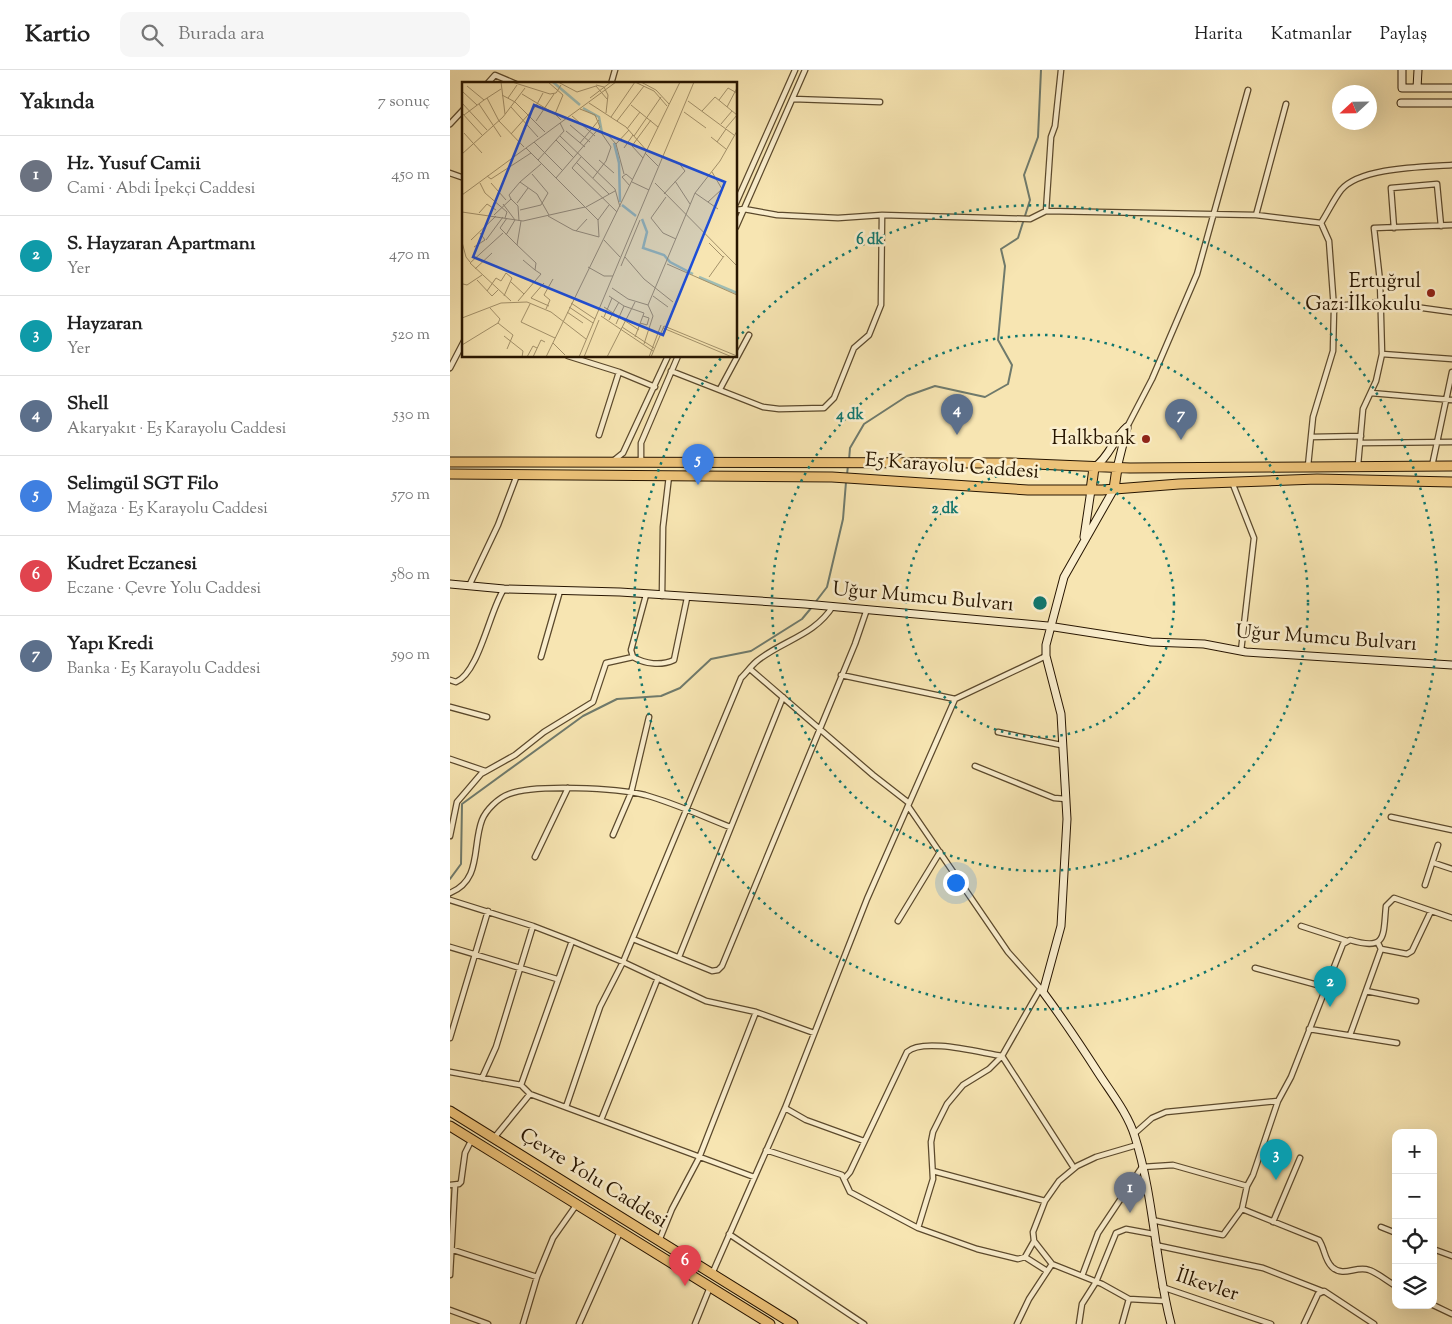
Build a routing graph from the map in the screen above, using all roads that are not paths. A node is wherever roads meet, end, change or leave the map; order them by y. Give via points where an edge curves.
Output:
1 (795, 70) edge
2 (805, 70) edge
3 (1061, 70) edge
4 (1402, 70) edge
5 (1418, 70) edge
6 (489, 82) edge
7 (511, 82) edge
8 (1418, 88) junction
9 (1452, 88) edge
10 (1248, 90) dead end
11 (793, 99) junction
12 (880, 102) dead end
13 (1401, 103) dead end
14 (1452, 103) edge
15 (1286, 104) dead end
16 (462, 111) edge
17 (450, 124) edge
18 (1452, 165) edge
19 (450, 173) edge
20 (462, 177) edge
21 (738, 198) edge
22 (744, 209) junction
23 (738, 210) edge
24 (1046, 211) junction
25 (882, 215) junction
26 (1256, 215) junction
27 (1214, 216) junction
28 (738, 222) edge
29 (1321, 223) junction
30 (1452, 225) edge
31 (1441, 226) junction
32 (1394, 228) junction
33 (1380, 302) junction
34 (1334, 306) junction
35 (1452, 312) edge
36 (749, 336) dead end
37 (462, 345) edge
38 (1382, 354) junction
39 (738, 356) edge
40 (574, 358) edge
41 (667, 358) edge
42 (677, 358) edge
43 (737, 358) edge
44 (1452, 359) edge
45 (450, 368) edge
46 (671, 371) junction
47 (619, 372) junction
48 (1452, 372) edge
49 (654, 387) junction
50 (720, 389) junction
51 (1371, 393) junction
52 (1446, 398) junction
53 (1452, 400) edge
54 (1127, 427) junction
55 (599, 435) dead end
56 (1361, 436) junction
57 (1311, 437) junction
58 (1437, 442) junction
59 (1452, 442) edge
60 (1361, 443) junction
61 (450, 462) edge
62 (612, 462) junction
63 (641, 462) junction
64 (1358, 465) junction
65 (1308, 466) junction
66 (1432, 466) junction
67 (1452, 466) edge
68 (1094, 468) junction
69 (1118, 468) junction
70 (450, 474) edge
71 (517, 474) junction
72 (670, 476) junction
73 (1232, 482) junction
74 (1452, 482) edge
75 (1114, 489) junction
76 (1091, 490) junction
77 (1079, 551) junction
78 (450, 584) edge
79 (469, 586) junction
80 (504, 589) junction
81 (560, 591) junction
82 (646, 595) junction
83 (662, 596) junction
84 (687, 598) junction
85 (833, 606) junction
86 (867, 609) junction
87 (1051, 626) junction
88 (1241, 651) junction
89 (1046, 656) junction
90 (541, 657) dead end
91 (633, 657) junction
92 (1452, 665) edge
93 (750, 669) junction
94 (841, 675) junction
95 (450, 680) edge
96 (784, 697) junction
97 (954, 699) junction
98 (450, 707) edge
99 (487, 717) dead end
100 (649, 717) dead end
101 (819, 727) junction
102 (998, 732) dead end
103 (1061, 745) junction
104 (450, 759) edge
105 (975, 766) dead end
106 (485, 772) junction
107 (568, 788) junction
108 (631, 792) junction
109 (1066, 799) junction
110 (909, 804) junction
111 (686, 809) junction
112 (1391, 817) dead end
113 (730, 827) junction
114 (1452, 830) edge
115 (613, 835) dead end
116 (450, 836) edge
117 (1438, 845) dead end
118 (940, 852) junction
119 (535, 857) dead end
120 (1434, 863) junction
121 (1452, 869) edge
122 (1425, 885) dead end
123 (450, 893) edge
124 (450, 900) edge
125 (488, 911) junction
126 (1432, 911) junction
127 (1452, 918) edge
128 (898, 921) dead end
129 (533, 926) junction
130 (1301, 926) dead end
131 (633, 939) junction
132 (572, 941) junction
133 (1346, 941) junction
134 (1378, 943) junction
135 (450, 947) edge
136 (1381, 949) junction
137 (475, 956) junction
138 (679, 957) junction
139 (623, 962) junction
140 (1255, 968) dead end
141 (520, 970) junction
142 (658, 978) junction
143 (558, 980) junction
144 (1325, 987) junction
145 (1042, 991) junction
146 (1366, 991) junction
147 (1416, 1001) dead end
148 (756, 1012) junction
149 (1309, 1029) junction
150 (814, 1033) junction
151 (1350, 1035) junction
152 (450, 1036) edge
153 (1397, 1043) dead end
154 (1002, 1056) junction
155 (450, 1072) edge
156 (482, 1078) junction
157 (521, 1085) junction
158 (530, 1094) junction
159 (1278, 1102) junction
160 (566, 1107) junction
161 (785, 1108) junction
162 (450, 1111) edge
163 (601, 1120) junction
164 (450, 1126) edge
165 (1134, 1134) junction
166 (494, 1138) junction
167 (472, 1139) junction
168 (864, 1142) junction
169 (1137, 1145) junction
170 (766, 1150) junction
171 (698, 1158) junction
172 (1300, 1158) dead end
173 (1142, 1167) junction
174 (1074, 1168) junction
175 (933, 1171) junction
176 (754, 1177) junction
177 (844, 1179) junction
178 (453, 1186) edge
179 (1246, 1186) junction
180 (1045, 1201) junction
181 (577, 1204) junction
182 (1242, 1209) junction
183 (1151, 1219) junction
184 (1273, 1222) junction
185 (1380, 1227) dead end
186 (918, 1228) junction
187 (620, 1231) junction
188 (1392, 1232) edge
189 (729, 1234) junction
190 (1154, 1234) junction
191 (659, 1240) junction
192 (1034, 1241) junction
193 (1155, 1245) junction
194 (451, 1249) edge
195 (1437, 1250) edge
196 (1452, 1256) edge
197 (1025, 1257) junction
198 (1052, 1264) junction
199 (1047, 1271) junction
200 (712, 1274) junction
201 (450, 1275) edge
202 (537, 1276) junction
203 (1082, 1276) junction
204 (1096, 1282) junction
205 (1392, 1284) edge
206 (710, 1287) junction
207 (1162, 1288) junction
208 (1322, 1291) junction
209 (1129, 1298) junction
210 (1165, 1302) junction
211 (1437, 1307) edge
212 (450, 1310) edge
213 (1452, 1314) edge
214 (488, 1324) edge
215 (523, 1324) edge
216 (579, 1324) edge
217 (695, 1324) edge
218 (770, 1324) edge
219 (793, 1324) edge
220 (864, 1324) edge
221 (1017, 1324) edge
222 (1079, 1324) edge
223 (1122, 1324) edge
224 (1171, 1324) edge
225 (1272, 1324) edge
226 (1304, 1324) edge
227 (1374, 1324) edge

1 - 21 street
2 - 11 street
3 - 24 street via 1051,137
4 - 8 street via 1402,88
5 - 8 street
6 - 7 street via 495,75
8 - 9 street
10 - 27 street
11 - 12 street
11 - 22 street
13 - 14 street
15 - 26 street
16 - 17 street
18 - 29 street via 1397,170 1354,179 1342,189
19 - 20 street
22 - 23 street
22 - 25 street via 777,215 838,218
22 - 28 street
24 - 25 street via 1030,219 1012,220
24 - 27 street
25 - 50 street via 881,305 869,335 854,348 834,398 824,408 779,409 762,407
26 - 27 street
26 - 29 street
27 - 54 street via 1198,274 1184,309
29 - 34 street via 1329,241
30 - 31 street
31 - 32 street
31 - 32 street via 1437,184 1392,188
32 - 33 street via 1374,228
33 - 34 street
33 - 35 street
33 - 38 street
34 - 57 street via 1333,351 1313,417
36 - 39 street
37 - 45 street
38 - 44 street
38 - 51 street
40 - 47 street
41 - 49 street
42 - 46 street
43 - 50 street
46 - 50 street
46 - 63 street via 642,443
47 - 49 street
47 - 55 street
48 - 52 street
49 - 62 street via 623,453
51 - 52 street
51 - 56 street via 1362,409
52 - 53 street
52 - 58 street
54 - 68 street via 1116,436 1106,458
54 - 69 street
56 - 57 street
56 - 60 street
57 - 65 street
58 - 59 street
58 - 60 street
58 - 66 street
60 - 64 street
61 - 62 highway, E5 Karayolu Caddesi
62 - 63 highway, E5 Karayolu Caddesi
63 - 68 highway, E5 Karayolu Caddesi via 1010,463
64 - 65 highway, E5 Karayolu Caddesi
64 - 66 highway, E5 Karayolu Caddesi
65 - 69 highway, E5 Karayolu Caddesi
66 - 67 highway, E5 Karayolu Caddesi
68 - 69 highway, E5 Karayolu Caddesi
68 - 76 highway
69 - 75 highway
70 - 71 highway, E5 Karayolu Caddesi
71 - 72 highway, E5 Karayolu Caddesi
71 - 79 street via 498,525
72 - 76 highway, E5 Karayolu Caddesi via 832,477 1028,490
72 - 83 street via 663,526
73 - 74 highway, E5 Karayolu Caddesi
73 - 75 highway, E5 Karayolu Caddesi
73 - 88 street via 1254,538
75 - 76 highway, E5 Karayolu Caddesi
75 - 77 street
76 - 77 street via 1086,532
77 - 87 street via 1064,577
78 - 79 street, Uğur Mumcu Bulvarı
79 - 80 street, Uğur Mumcu Bulvarı
80 - 81 street, Uğur Mumcu Bulvarı
80 - 95 street via 484,640 467,671 461,680
81 - 82 street, Uğur Mumcu Bulvarı
81 - 90 street
82 - 83 street, Uğur Mumcu Bulvarı
82 - 91 street via 631,650
83 - 84 street, Uğur Mumcu Bulvarı
84 - 85 street, Uğur Mumcu Bulvarı
84 - 91 street via 674,660 656,663
85 - 86 street, Uğur Mumcu Bulvarı
85 - 93 street via 814,629 756,661
86 - 87 street, Uğur Mumcu Bulvarı
86 - 94 street
87 - 88 street, Uğur Mumcu Bulvarı via 1151,642 1204,644
87 - 89 street
88 - 92 street, Uğur Mumcu Bulvarı
89 - 97 street
89 - 103 street via 1061,714
91 - 106 street via 606,663 593,702
93 - 96 street
93 - 111 street via 740,678
94 - 97 street
94 - 101 street
96 - 101 street
96 - 113 street
97 - 110 street
98 - 99 street
100 - 108 street
101 - 110 street
101 - 138 street via 722,966 712,971
102 - 103 street
103 - 109 street
104 - 106 street
105 - 109 street via 1054,798
106 - 116 street via 457,802
107 - 108 street
107 - 119 street
107 - 123 street via 510,794 496,801 482,818 475,865 469,877
108 - 111 street
108 - 115 street
109 - 145 street via 1061,926
110 - 118 street
110 - 150 street
111 - 113 street
111 - 131 street
112 - 114 street
113 - 138 street
117 - 120 street
118 - 128 street
118 - 145 street via 1008,952
120 - 121 street
120 - 122 street
124 - 125 street
125 - 129 street
125 - 137 street
126 - 127 street
126 - 134 street via 1391,899 1386,906 1384,934
126 - 136 street via 1412,951 1407,954
129 - 132 street
129 - 141 street
130 - 133 street
131 - 138 street
131 - 139 street
132 - 139 street
132 - 143 street
133 - 134 street via 1369,946
133 - 144 street
134 - 136 street
135 - 137 street
136 - 146 street
137 - 141 street
137 - 152 street
139 - 142 street
139 - 160 street via 600,1007
140 - 144 street
141 - 143 street
141 - 156 street via 496,1047
142 - 148 street via 706,1001
142 - 163 street
143 - 157 street
144 - 149 street
145 - 154 street
145 - 165 street via 1114,1097
146 - 147 street
146 - 151 street
148 - 150 street
148 - 171 street
149 - 151 street
149 - 159 street
150 - 161 street
151 - 153 street
154 - 168 street via 938,1046 912,1047
154 - 174 street
154 - 175 street via 989,1069 963,1085 947,1104 933,1132
155 - 156 street
156 - 157 street
157 - 158 street
158 - 160 street
158 - 166 street
159 - 165 street via 1166,1112 1152,1118
159 - 179 street via 1253,1175
160 - 163 street
161 - 168 street via 806,1120
161 - 170 street
162 - 166 highway, Çevre Yolu Caddesi
163 - 171 street
164 - 167 highway, Çevre Yolu Caddesi
165 - 169 street
166 - 191 highway, Çevre Yolu Caddesi
167 - 178 street via 461,1182
167 - 181 highway, Çevre Yolu Caddesi
168 - 177 street
169 - 173 street
169 - 174 street via 1096,1156
170 - 176 street
170 - 177 street via 842,1175
171 - 176 street
171 - 191 street
172 - 184 street
173 - 179 street via 1173,1165
173 - 183 street
173 - 203 street via 1098,1233
174 - 180 street via 1059,1181
175 - 180 street
175 - 186 street
176 - 189 street
177 - 186 street via 850,1192
178 - 194 street
179 - 182 street
180 - 192 street via 1033,1232
181 - 187 highway, Çevre Yolu Caddesi
181 - 202 street via 553,1238
182 - 183 street via 1223,1235
182 - 184 street
183 - 190 street
184 - 205 street via 1319,1240 1325,1258 1336,1270 1344,1273 1360,1268 1370,1270
185 - 188 street
186 - 197 street via 1018,1260
187 - 206 highway, Çevre Yolu Caddesi
187 - 216 street
189 - 200 street
189 - 220 street
190 - 193 street
190 - 204 street via 1126,1229 1116,1232
191 - 200 highway, Çevre Yolu Caddesi
192 - 197 street
192 - 198 street
193 - 207 street
193 - 208 street via 1263,1268
194 - 201 street
194 - 202 street
195 - 196 street
197 - 199 street
198 - 199 street
198 - 203 street
199 - 221 street
200 - 219 highway, Çevre Yolu Caddesi
202 - 215 street
203 - 204 street
204 - 209 street
204 - 222 street via 1082,1304
206 - 217 street
206 - 218 highway, Çevre Yolu Caddesi
207 - 210 street
207 - 225 street, İlkevler
208 - 226 street
208 - 227 street
209 - 210 street
209 - 223 street
210 - 224 street
211 - 213 street
212 - 214 street

